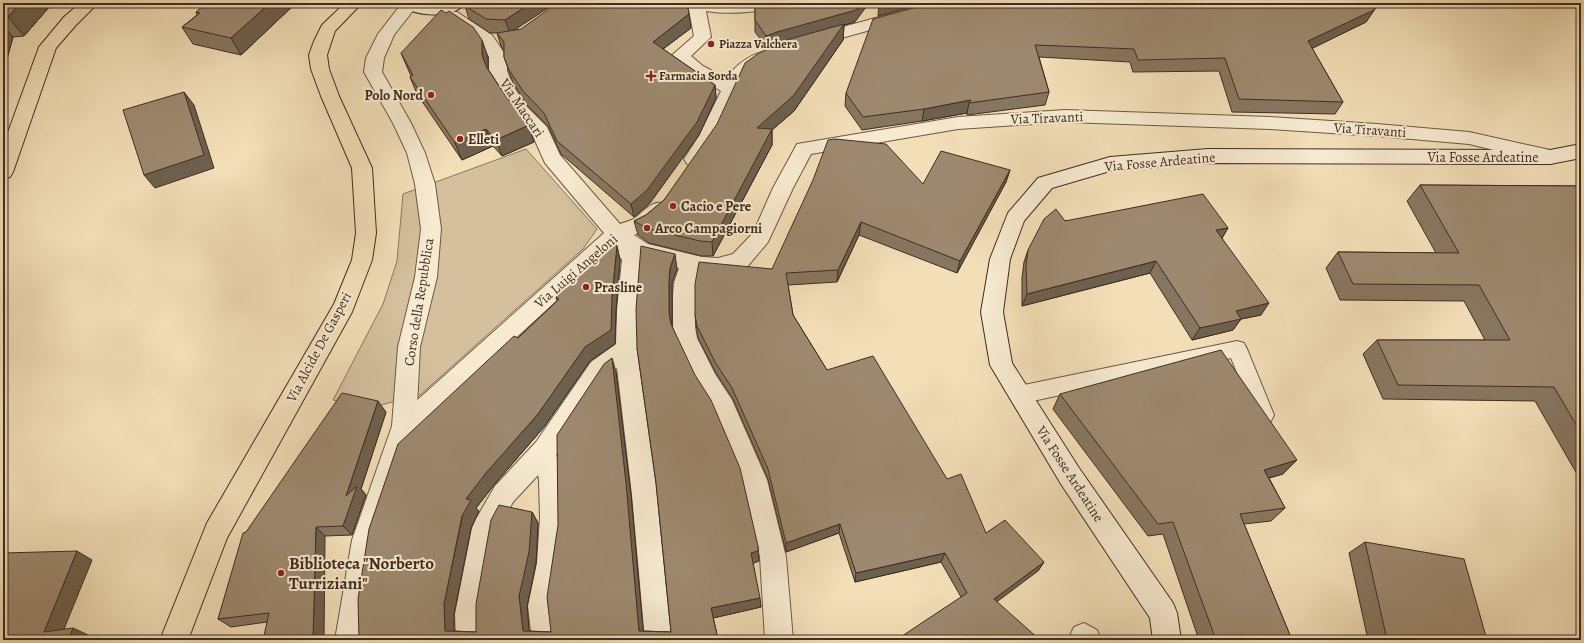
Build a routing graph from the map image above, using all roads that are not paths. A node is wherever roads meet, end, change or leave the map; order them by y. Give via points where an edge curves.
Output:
1 (90, 3) edge
2 (354, 3) edge
3 (411, 3) edge
4 (414, 3) edge
5 (778, 3) edge
6 (959, 3) edge
7 (449, 7) edge
8 (730, 89) junction
9 (1581, 151) edge
10 (1550, 157) junction
11 (3, 172) edge
12 (685, 172) edge
13 (667, 197) edge
14 (616, 234) junction
15 (691, 262) junction
16 (627, 349) junction
17 (1019, 395) junction
18 (1264, 415) edge
19 (404, 426) junction
20 (545, 450) junction
21 (174, 640) edge
22 (349, 640) edge
23 (470, 640) edge
24 (544, 640) edge
25 (658, 640) edge
26 (779, 640) edge
27 (1082, 640) edge
28 (1087, 640) edge
29 (1167, 640) edge

1 - 11 main road via 70,21 48,47
2 - 21 main road, Via Alcide De Gasperi via 328,29 318,55 330,96 362,168 366,233 362,260 344,306 216,532
3 - 19 street, Corso della Repubblica via 386,34 375,58 373,72 416,153 425,184 431,229 426,278 409,346
4 - 7 street via 415,7 424,10
5 - 8 street via 716,8 696,5 703,37 680,56 697,70
6 - 8 street via 934,7 791,47 752,63 738,74
7 - 14 street, Via Maccari via 494,39 498,71 503,84 520,110 540,132 552,158
8 - 12 street via 708,138
9 - 10 street, Via Fosse Ardeatine
10 - 15 street, Via Tiravanti via 1469,138 1270,123 1066,116 958,123 804,150 761,237 740,261 718,266
10 - 17 street, Via Fosse Ardeatine via 1208,156 1110,164 1045,183 1015,218 1000,259 992,312 1001,365
13 - 14 street, Via Luigi Angeloni via 641,224
14 - 15 street, Via Tiravanti via 642,251
14 - 16 street via 633,259 628,300
14 - 19 street, Via Luigi Angeloni
15 - 26 street via 684,289 683,314 686,338 707,381 724,407 755,480 773,557
16 - 20 street via 599,369
16 - 25 street via 645,493
17 - 18 lane via 1237,349
17 - 29 street, Via Fosse Ardeatine via 1070,476 1164,613
19 - 22 street, Corso della Repubblica via 365,540
20 - 23 street via 504,494 485,528 468,614
20 - 24 lane via 550,480 551,516 548,563 540,606
27 - 28 street

